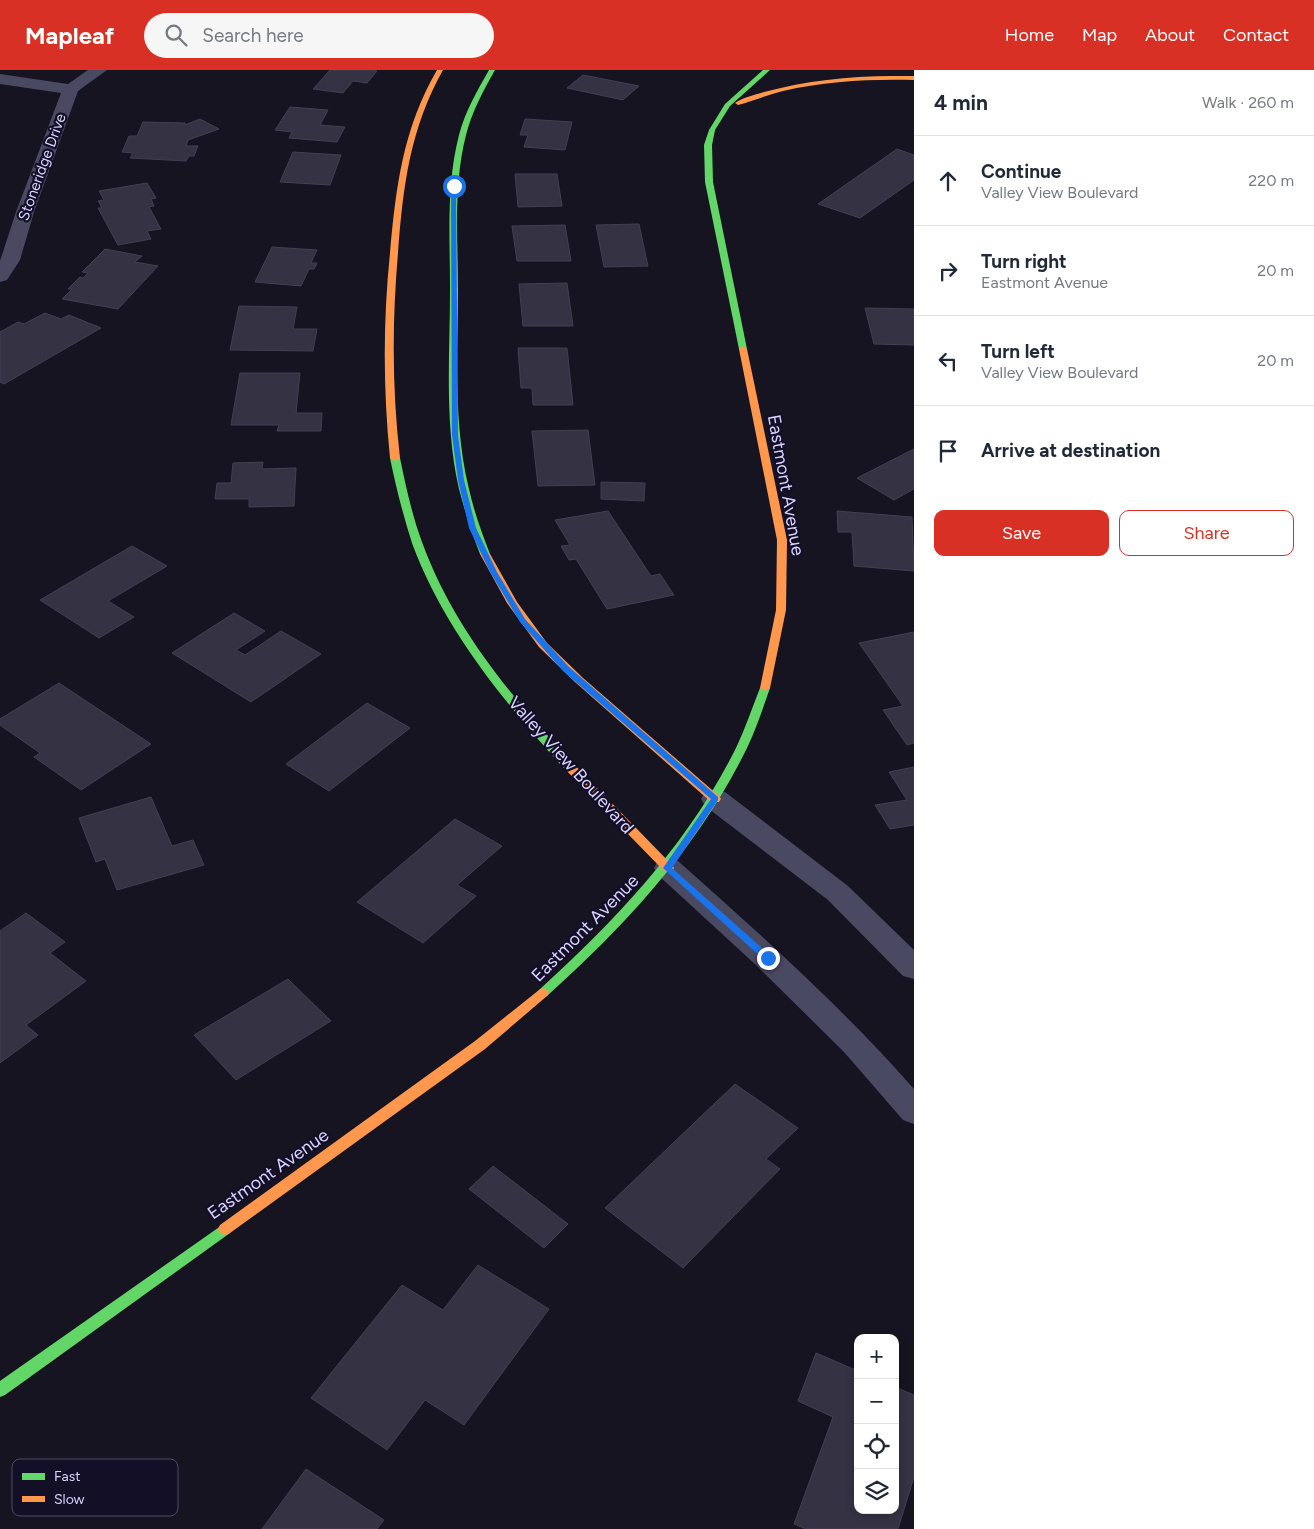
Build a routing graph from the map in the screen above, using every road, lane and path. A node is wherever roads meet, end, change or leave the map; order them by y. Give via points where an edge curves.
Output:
1 (99, 70) edge
2 (440, 70) edge
3 (492, 70) edge
4 (767, 70) edge
5 (914, 78) edge
6 (0, 79) edge
7 (72, 89) junction
8 (722, 110) junction
9 (0, 276) edge
10 (715, 798) junction
11 (668, 868) junction
12 (914, 968) edge
13 (914, 1111) edge
14 (0, 1390) edge

1 - 7 street
2 - 11 street, Valley View Boulevard via 422,103 408,141 400,181 388,302 388,398 398,478 431,580 468,644 529,724
3 - 10 street via 468,111 459,144 454,186 455,435 461,480 473,528 493,572 522,620 560,662
4 - 8 street, Eastmont Avenue
5 - 8 street via 851,76 805,81 765,92
6 - 7 street
7 - 9 street, Stoneridge Drive via 10,260
8 - 10 street, Eastmont Avenue via 711,130 706,161 782,540 783,579 779,626 761,702 744,746
10 - 11 street, Eastmont Avenue
10 - 12 street via 838,893
11 - 13 street, Valley View Boulevard via 768,958 855,1043
11 - 14 street, Eastmont Avenue via 623,920 534,1004

